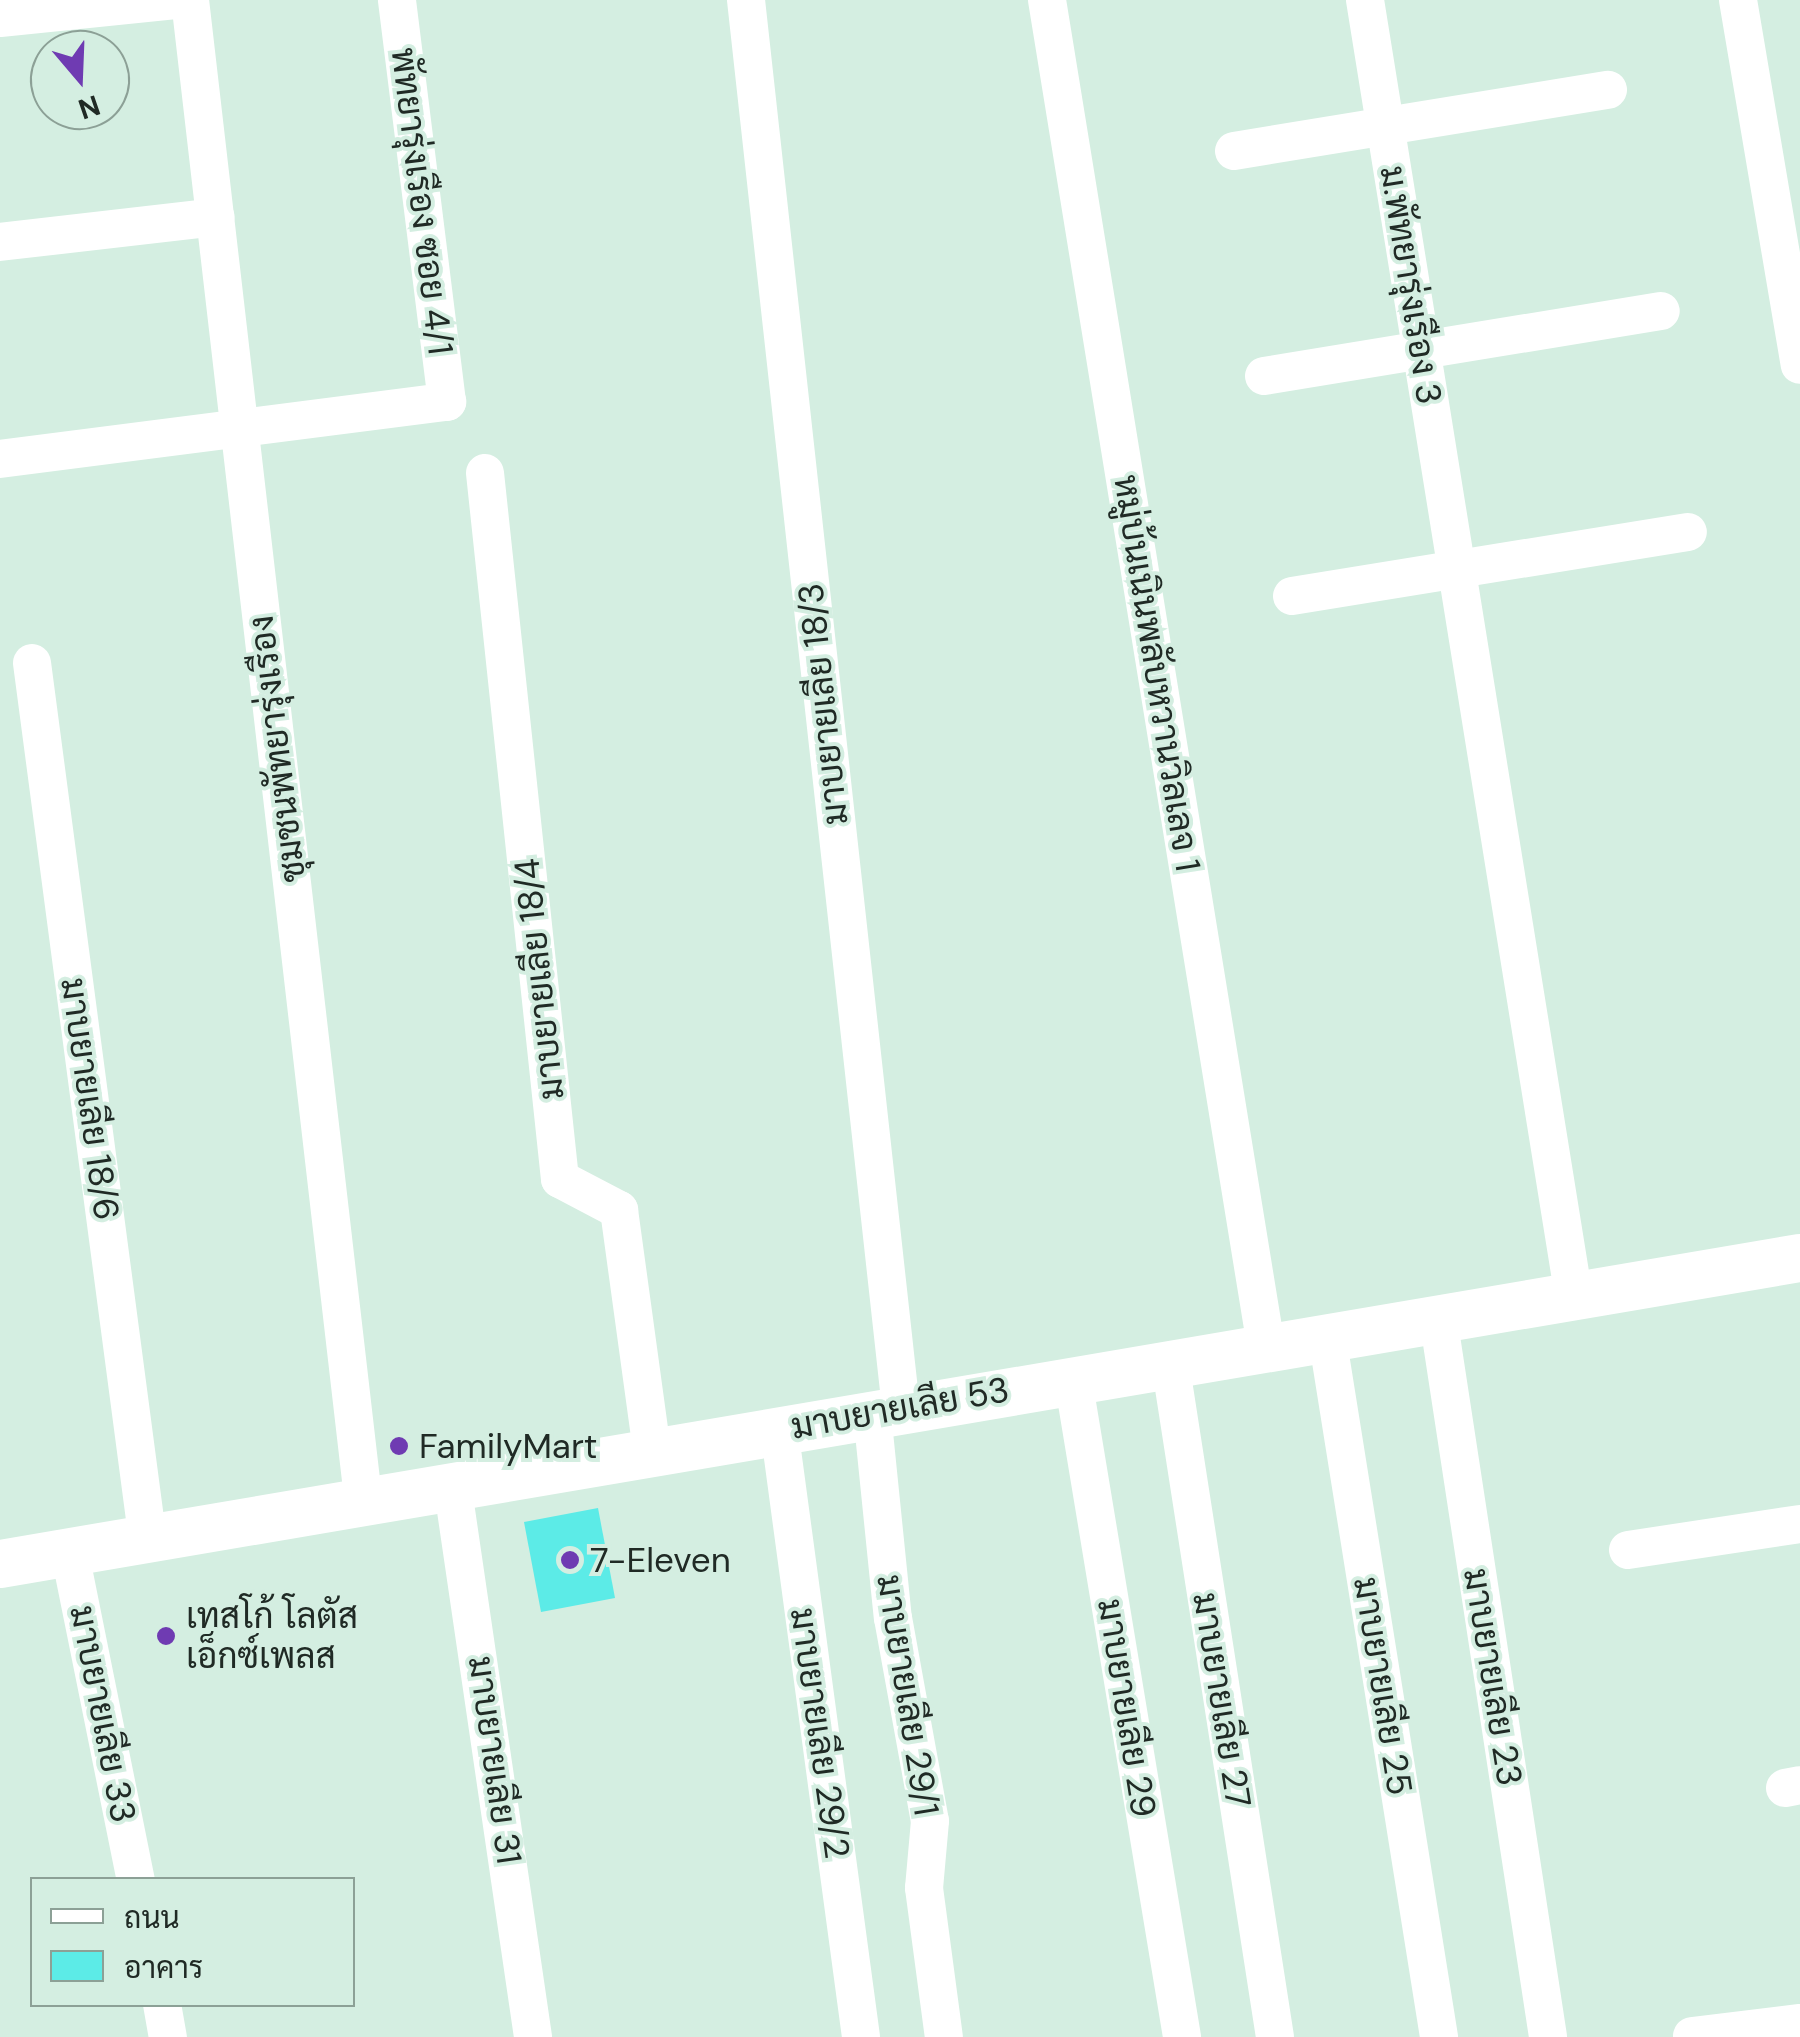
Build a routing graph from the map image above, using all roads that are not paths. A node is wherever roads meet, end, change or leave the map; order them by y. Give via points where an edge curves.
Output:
1 (178, 0) edge
2 (190, 0) edge
3 (398, 0) edge
4 (746, 0) edge
5 (1047, 0) edge
6 (1366, 0) edge
7 (1738, 0) edge
8 (0, 18) edge
9 (1608, 90) dead end
10 (1386, 126) junction
11 (1234, 151) dead end
12 (216, 216) junction
13 (0, 242) edge
14 (1661, 312) dead end
15 (1422, 350) junction
16 (1800, 364) edge
17 (1264, 376) dead end
18 (240, 428) junction
19 (0, 459) edge
20 (485, 473) dead end
21 (1688, 532) dead end
22 (1457, 569) junction
23 (1292, 596) dead end
24 (32, 663) dead end
25 (1800, 1258) edge
26 (1574, 1297) junction
27 (1438, 1317) junction
28 (1327, 1336) junction
29 (1266, 1346) junction
30 (1170, 1362) junction
31 (1073, 1378) junction
32 (887, 1410) junction
33 (779, 1428) junction
34 (652, 1450) junction
35 (452, 1483) junction
36 (363, 1498) junction
37 (1800, 1524) edge
38 (147, 1534) junction
39 (70, 1549) junction
40 (1628, 1550) dead end
41 (0, 1564) edge
42 (135, 1877) edge
43 (163, 2007) edge
44 (1800, 2023) edge
45 (1692, 2036) edge
46 (168, 2037) edge
47 (533, 2037) edge
48 (861, 2037) edge
49 (944, 2037) edge
50 (1182, 2037) edge
51 (1275, 2037) edge
52 (1439, 2037) edge
53 (1548, 2037) edge

1 - 8 street
2 - 12 street, ชุมชนพัทยารุ่งเรือง
3 - 18 street, พัทยารุ่งเรือง ซอย 4/1 via 447,402
4 - 32 street, มาบยายเลีย 18/3
5 - 29 street, หมู่บ้นเนินพลับหวานวิลเลจ 1
6 - 10 street, ม.พัทยารุ่งเรือง 3
7 - 16 street
9 - 10 street
10 - 11 street
10 - 15 street, ม.พัทยารุ่งเรือง 3
12 - 13 street
12 - 18 street, ชุมชนพัทยารุ่งเรือง
14 - 15 street
15 - 17 street
15 - 22 street, ม.พัทยารุ่งเรือง 3
18 - 19 street
18 - 36 street, ชุมชนพัทยารุ่งเรือง
20 - 34 street, มาบยายเลีย 18/4 via 560,1179 619,1210
21 - 22 street
22 - 23 street
22 - 26 street, ม.พัทยารุ่งเรือง 3
24 - 38 street, มาบยายเลีย 18/6
25 - 26 street, มาบยายเลีย 53
26 - 27 street, มาบยายเลีย 53
27 - 28 street, มาบยายเลีย 53
27 - 53 street, มาบยายเลีย 23
28 - 29 street, มาบยายเลีย 53
28 - 52 street, มาบยายเลีย 25
29 - 30 street, มาบยายเลีย 53
30 - 31 street, มาบยายเลีย 53
30 - 51 street, มาบยายเลีย 27
31 - 32 street, มาบยายเลีย 53
31 - 50 street, มาบยายเลีย 29
32 - 33 street, มาบยายเลีย 53
32 - 49 street, มาบยายเลีย 29/1 via 893,1618 930,1821 924,1888
33 - 34 street, มาบยายเลีย 53
33 - 48 street, มาบยายเลีย 29/2
34 - 35 street, มาบยายเลีย 53
35 - 36 street, มาบยายเลีย 53
35 - 47 street, มาบยายเลีย 31
36 - 38 street, มาบยายเลีย 53
37 - 40 street
38 - 39 street, มาบยายเลีย 53
39 - 41 street, มาบยายเลีย 53
39 - 42 street, มาบยายเลีย 33
43 - 46 street
44 - 45 street

